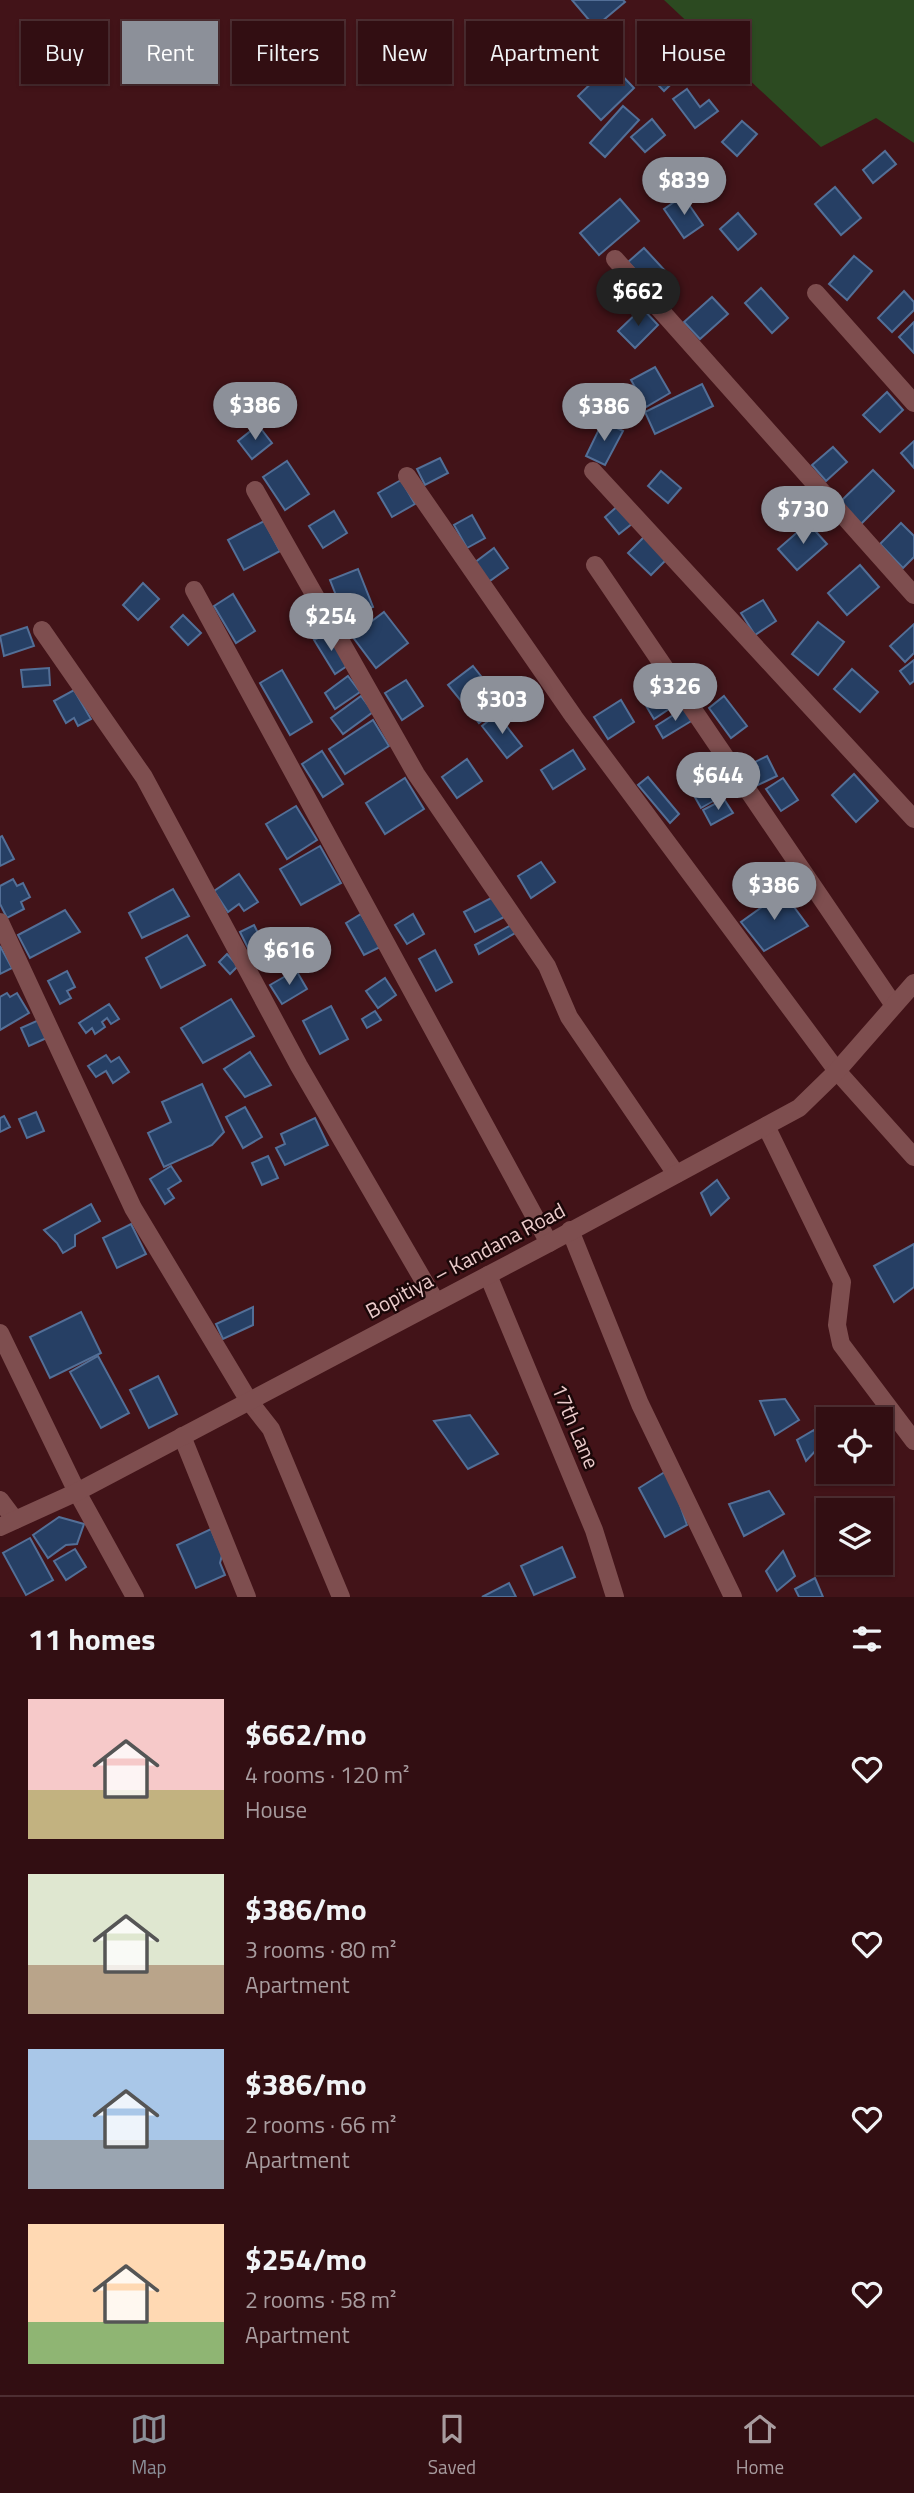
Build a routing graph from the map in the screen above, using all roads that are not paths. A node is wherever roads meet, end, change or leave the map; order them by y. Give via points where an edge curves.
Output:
1 (615, 258) dead end
2 (816, 293) dead end
3 (914, 403) edge
4 (593, 471) dead end
5 (407, 476) dead end
6 (255, 490) dead end
7 (595, 565) dead end
8 (194, 590) dead end
9 (914, 594) edge
10 (42, 630) dead end
11 (914, 819) edge
12 (0, 922) edge
13 (914, 983) edge
14 (893, 1004) junction
15 (837, 1071) junction
16 (766, 1126) junction
17 (914, 1157) edge
18 (676, 1174) junction
19 (570, 1230) junction
20 (550, 1243) junction
21 (488, 1275) junction
22 (436, 1302) junction
23 (0, 1333) edge
24 (249, 1401) junction
25 (182, 1436) junction
26 (914, 1441) edge
27 (77, 1492) junction
28 (0, 1500) edge
29 (8, 1523) edge
30 (135, 1597) edge
31 (247, 1597) edge
32 (341, 1597) edge
33 (615, 1597) edge
34 (733, 1597) edge

1 - 9 street
2 - 3 street
4 - 11 street
5 - 15 street via 573,717
6 - 18 street via 416,774 547,966 569,1017
7 - 14 street
8 - 20 street
10 - 22 street via 144,777 299,1066
12 - 24 street via 133,1208
13 - 14 street, Bopitiya – Kandana Road
14 - 15 street, Bopitiya – Kandana Road
15 - 16 street, Bopitiya – Kandana Road via 799,1108
15 - 17 street
16 - 18 street, Bopitiya – Kandana Road
16 - 26 street via 842,1282 837,1325 841,1344
18 - 19 street, Bopitiya – Kandana Road
19 - 20 street, Bopitiya – Kandana Road
19 - 34 street via 640,1404
20 - 21 street, Bopitiya – Kandana Road
21 - 22 street, Bopitiya – Kandana Road
21 - 33 street, 17th Lane via 594,1530
22 - 24 street, Bopitiya – Kandana Road
23 - 27 street
24 - 25 street, Bopitiya – Kandana Road
24 - 32 street via 271,1429
25 - 27 street, Bopitiya – Kandana Road
25 - 31 street
27 - 29 street, Bopitiya – Kandana Road
27 - 30 street
28 - 29 street

